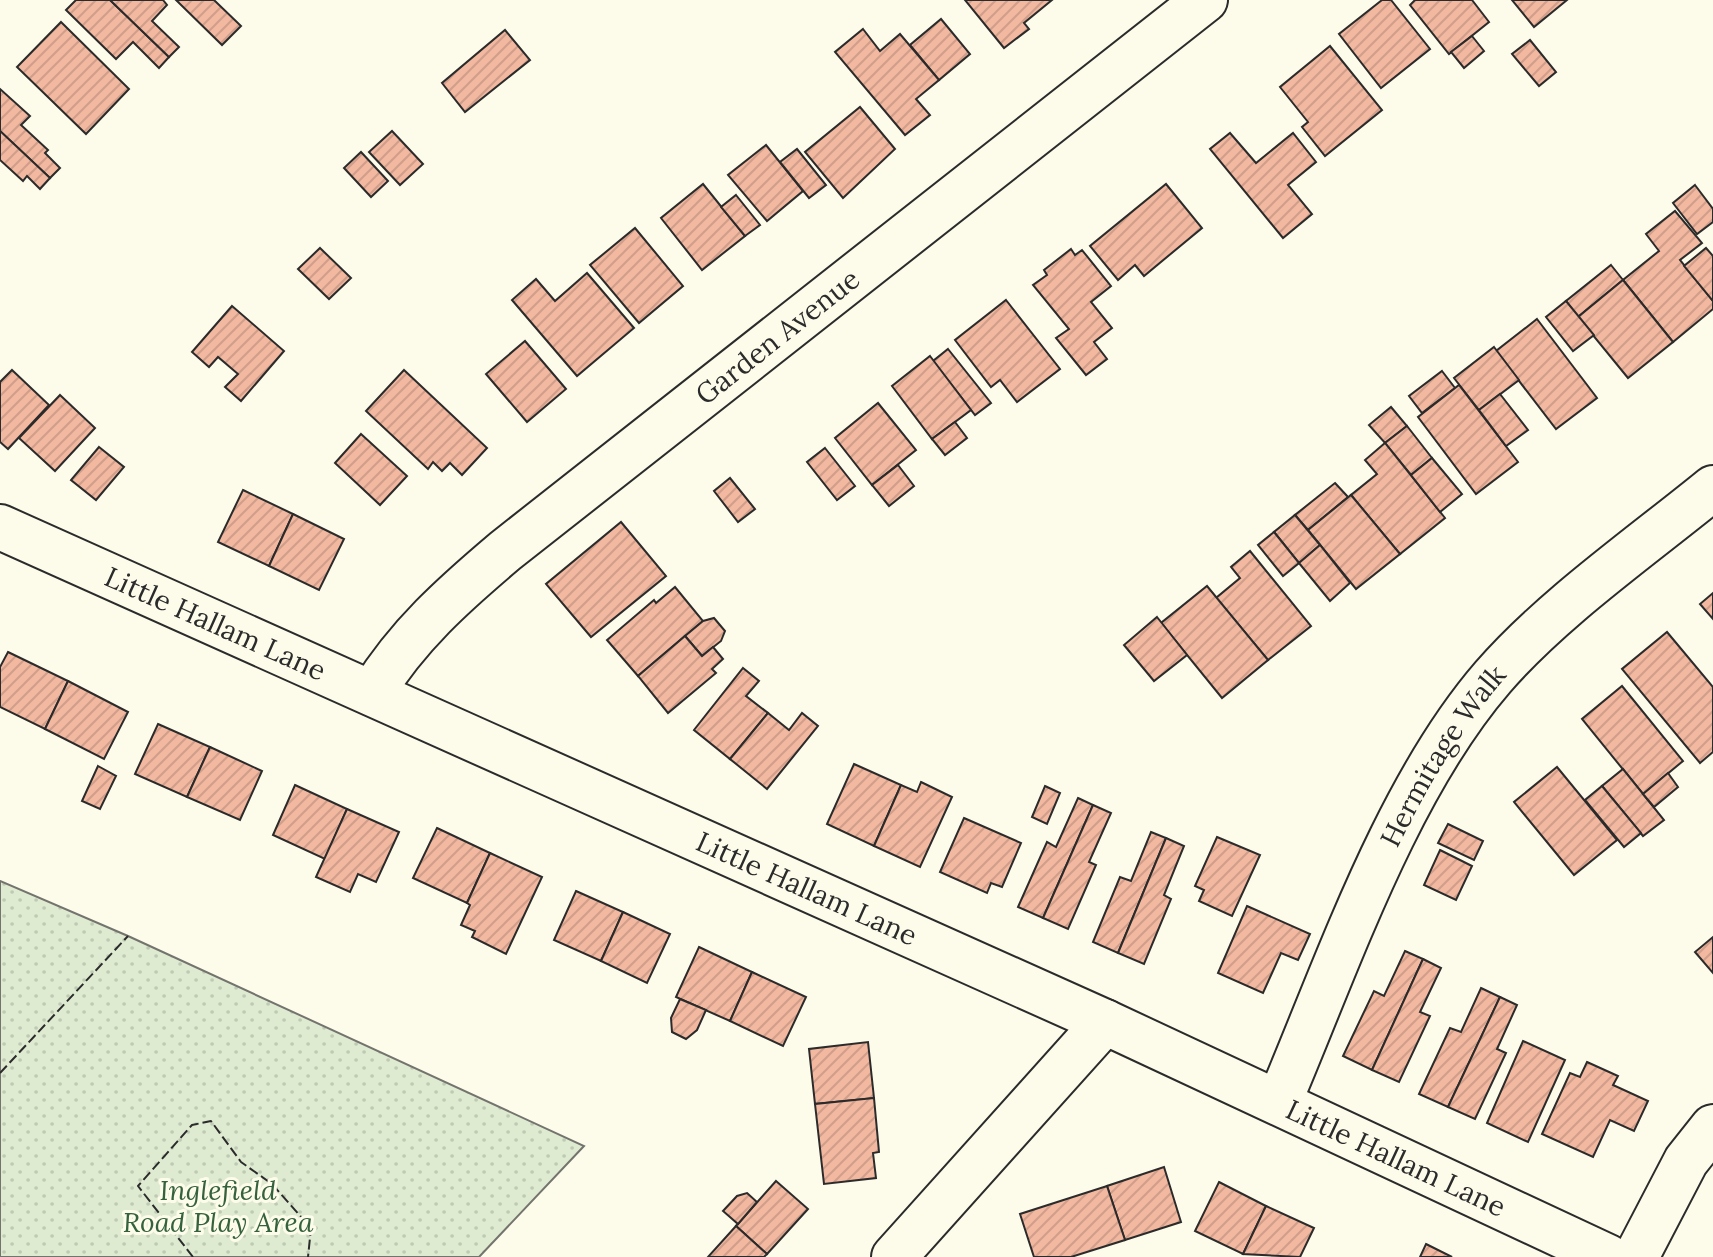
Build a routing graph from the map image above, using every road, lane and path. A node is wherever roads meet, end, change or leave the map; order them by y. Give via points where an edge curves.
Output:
1 (1205, 0) edge
2 (1713, 488) edge
3 (0, 527) edge
4 (372, 693) junction
5 (1105, 1022) junction
6 (1279, 1102) junction
7 (1713, 1127) edge
8 (894, 1257) edge
9 (1608, 1257) edge
10 (1636, 1257) edge

1 - 4 street, Garden Avenue via 446,600 413,634
2 - 6 street, Hermitage Walk via 1538,633 1467,709 1388,848
3 - 4 street, Little Hallam Lane
4 - 5 street, Little Hallam Lane
5 - 6 street, Little Hallam Lane
5 - 8 street
6 - 9 street, Little Hallam Lane
7 - 10 street via 1686,1161

